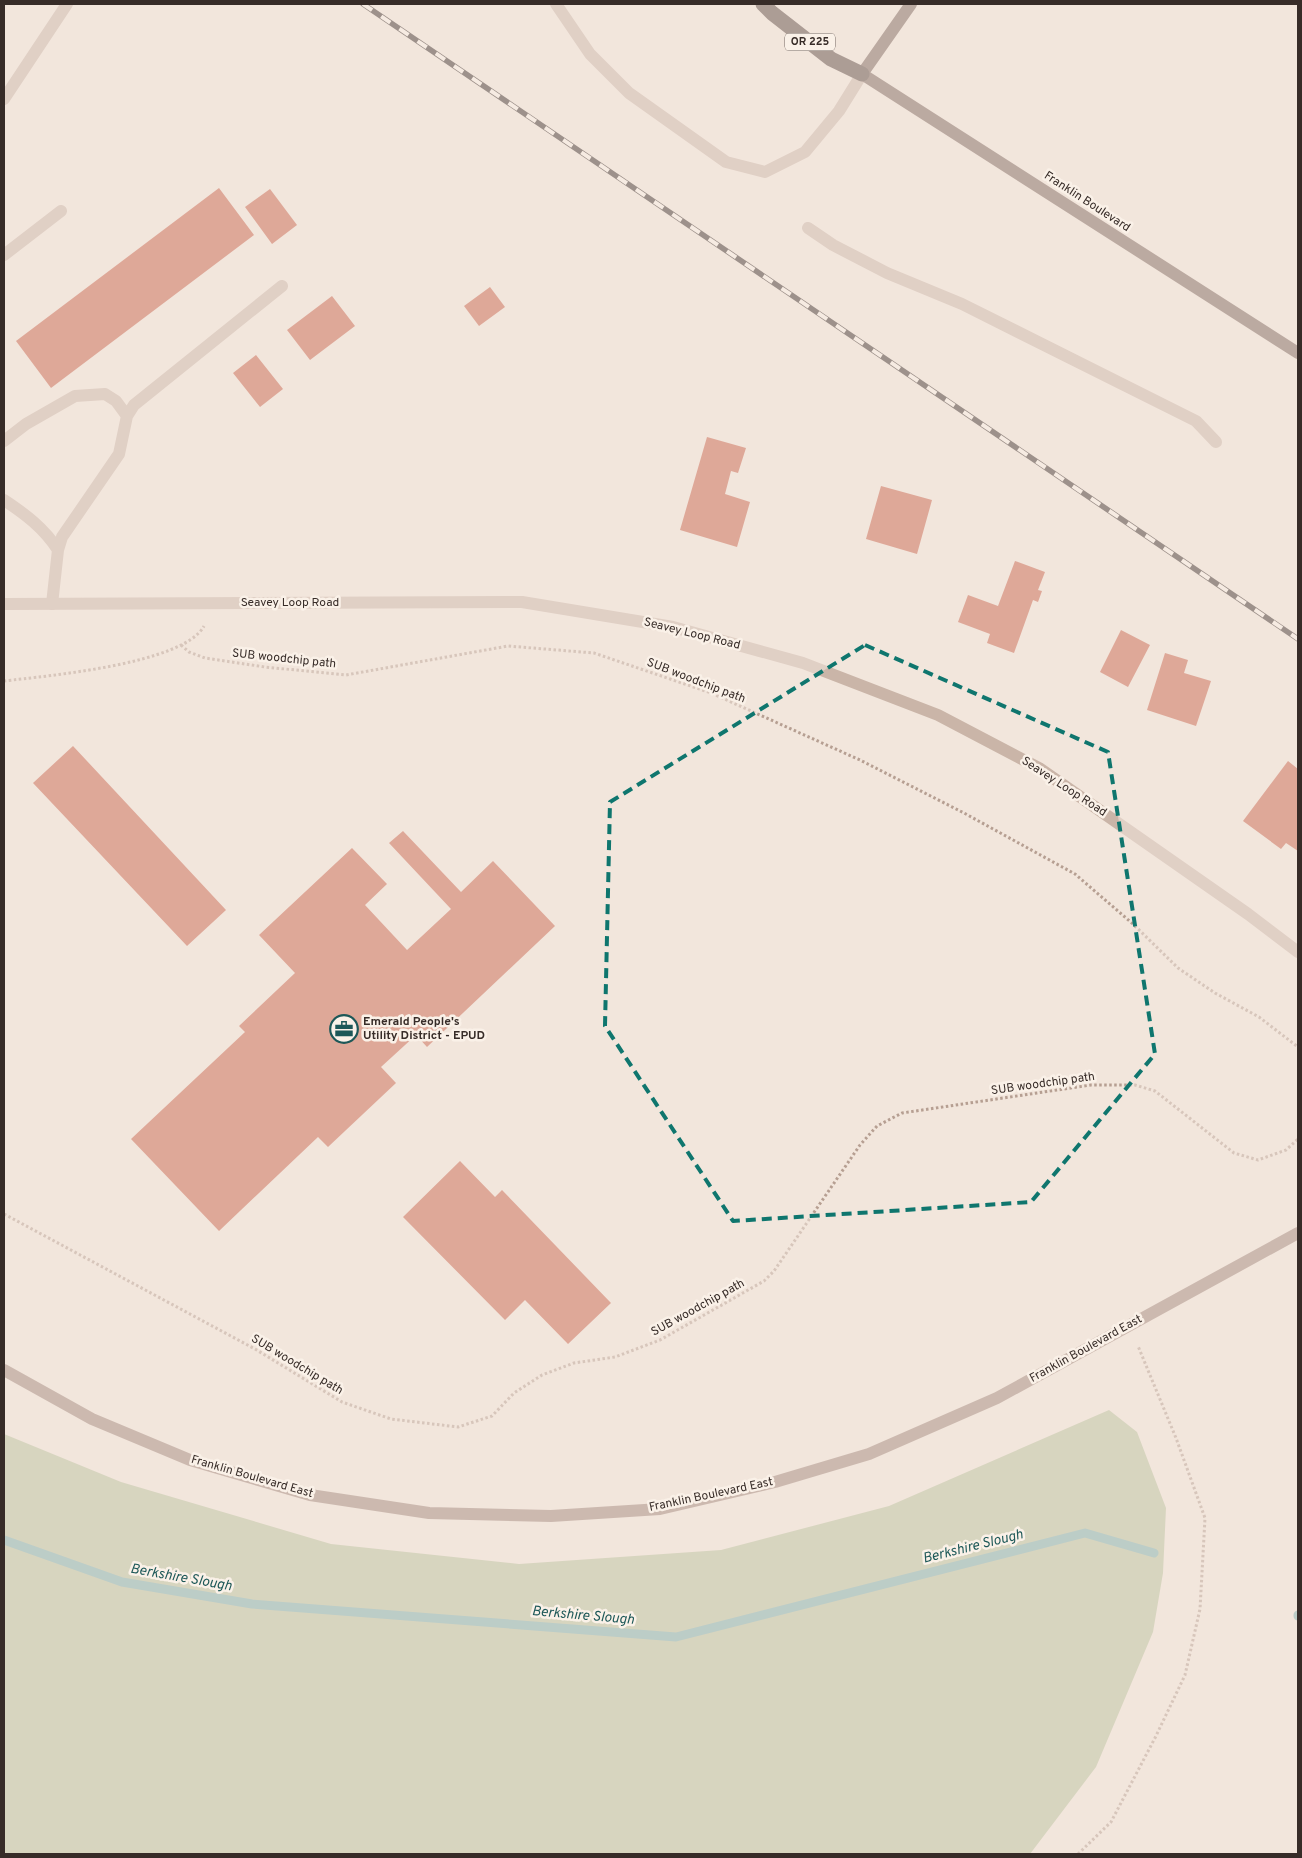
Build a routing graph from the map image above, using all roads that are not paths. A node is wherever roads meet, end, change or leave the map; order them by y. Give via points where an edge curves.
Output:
1 (68, 4) edge
2 (556, 4) edge
3 (764, 4) edge
4 (911, 4) edge
5 (862, 74) junction
6 (4, 100) edge
7 (61, 210) dead end
8 (808, 228) dead end
9 (4, 255) edge
10 (282, 286) dead end
11 (1298, 353) edge
12 (127, 416) junction
13 (4, 441) edge
14 (1216, 442) dead end
15 (4, 500) edge
16 (58, 550) junction
17 (4, 604) edge
18 (52, 604) junction
19 (1298, 952) edge
20 (1298, 1233) edge
21 (4, 1370) edge

1 - 6 street
2 - 5 street via 590,54 629,94 726,162 765,172 805,152 839,111
3 - 5 highway, OR 225 via 832,59
4 - 5 main road
5 - 11 main road, Franklin Boulevard
7 - 9 street
8 - 14 street via 887,273 962,304 1196,421
10 - 12 street via 134,405
12 - 13 street via 116,401 105,394 75,396 26,424
12 - 16 street via 119,454 62,537
15 - 16 street via 46,533
16 - 18 street
17 - 18 street, Seavey Loop Road
18 - 19 street, Seavey Loop Road via 522,602 673,627 803,663 938,715 1039,768
20 - 21 main road, Franklin Boulevard East via 997,1398 869,1454 775,1482 660,1509 551,1516 429,1513 310,1496 182,1456 92,1419

